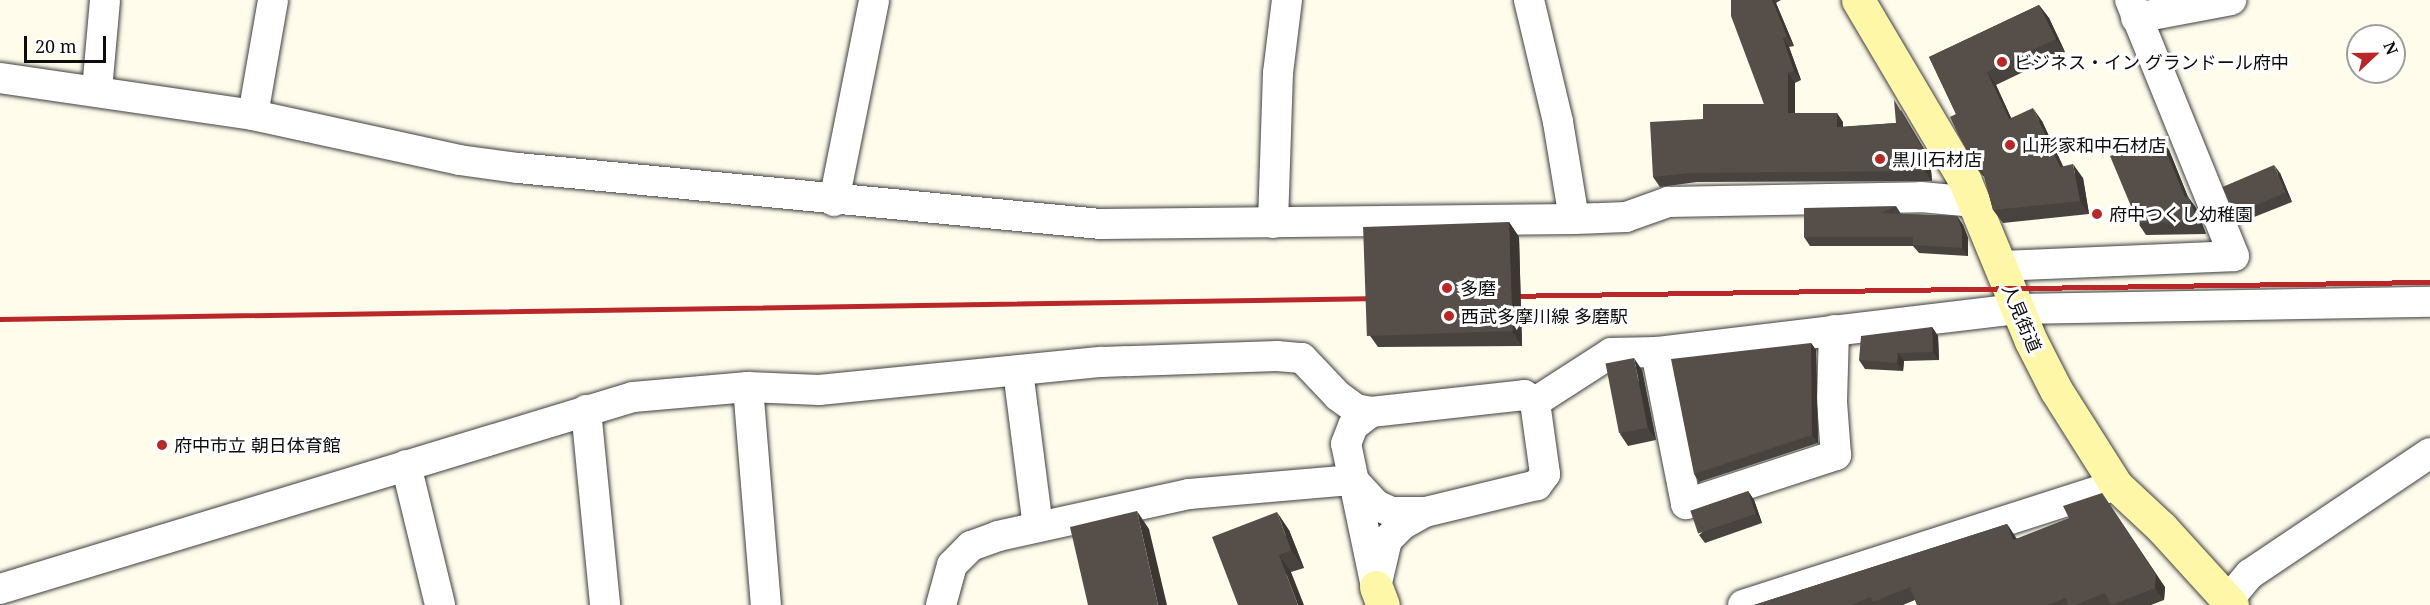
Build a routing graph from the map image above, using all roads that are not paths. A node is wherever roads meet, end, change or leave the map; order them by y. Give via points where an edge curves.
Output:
1 (105, 0) edge
2 (273, 0) edge
3 (874, 0) edge
4 (1287, 0) edge
5 (1529, 0) edge
6 (1858, 0) edge
7 (2231, 0) edge
8 (2133, 9) edge
9 (0, 78) edge
10 (97, 90) junction
11 (253, 115) junction
12 (834, 201) junction
13 (1975, 202) junction
14 (1574, 219) junction
15 (1273, 223) junction
16 (2000, 266) junction
17 (2430, 302) edge
18 (2018, 309) junction
19 (1834, 330) junction
20 (1656, 352) junction
21 (1018, 371) junction
22 (1323, 381) junction
23 (748, 387) junction
24 (1535, 402) junction
25 (586, 410) junction
26 (1371, 412) junction
27 (1346, 444) junction
28 (2430, 453) edge
29 (406, 465) junction
30 (1353, 480) junction
31 (2116, 485) junction
32 (1425, 512) junction
33 (1038, 527) junction
34 (0, 589) edge
35 (1379, 596) edge
36 (2227, 603) edge
37 (440, 605) edge
38 (605, 605) edge
39 (766, 605) edge
40 (941, 605) edge
41 (1743, 605) edge

1 - 10 street
2 - 11 street
3 - 12 street
4 - 15 street via 1278,73
5 - 14 street via 1558,122
6 - 13 main road, 人見街道
7 - 8 street
8 - 16 street via 2234,256
9 - 10 street
10 - 11 street
11 - 12 street via 459,160
12 - 15 street via 1101,224
13 - 14 street via 1921,197 1668,202 1626,217
13 - 16 main road, 人見街道
14 - 15 street
16 - 18 main road, 人見街道
17 - 18 street
18 - 19 street
18 - 31 main road, 人見街道 via 2055,390
19 - 20 street
19 - 20 street via 1832,402 1836,455 1686,504
20 - 24 street via 1611,353
21 - 22 street via 1102,362 1277,356 1302,358
21 - 23 street via 819,390
21 - 33 street
22 - 26 street via 1356,409
22 - 27 street
23 - 25 street via 633,398
23 - 39 street
24 - 26 street via 1524,395
24 - 32 street via 1545,474 1538,485
25 - 29 street
25 - 38 street
26 - 27 street via 1353,426
27 - 30 street
28 - 36 street via 2250,574
29 - 34 street
29 - 37 street
30 - 32 street via 1376,505 1392,512
30 - 33 street via 1189,494
30 - 35 street
31 - 36 main road, 人見街道 via 2169,535
31 - 41 street
32 - 35 street via 1403,524 1387,540
33 - 40 street via 989,539 960,554 952,564

